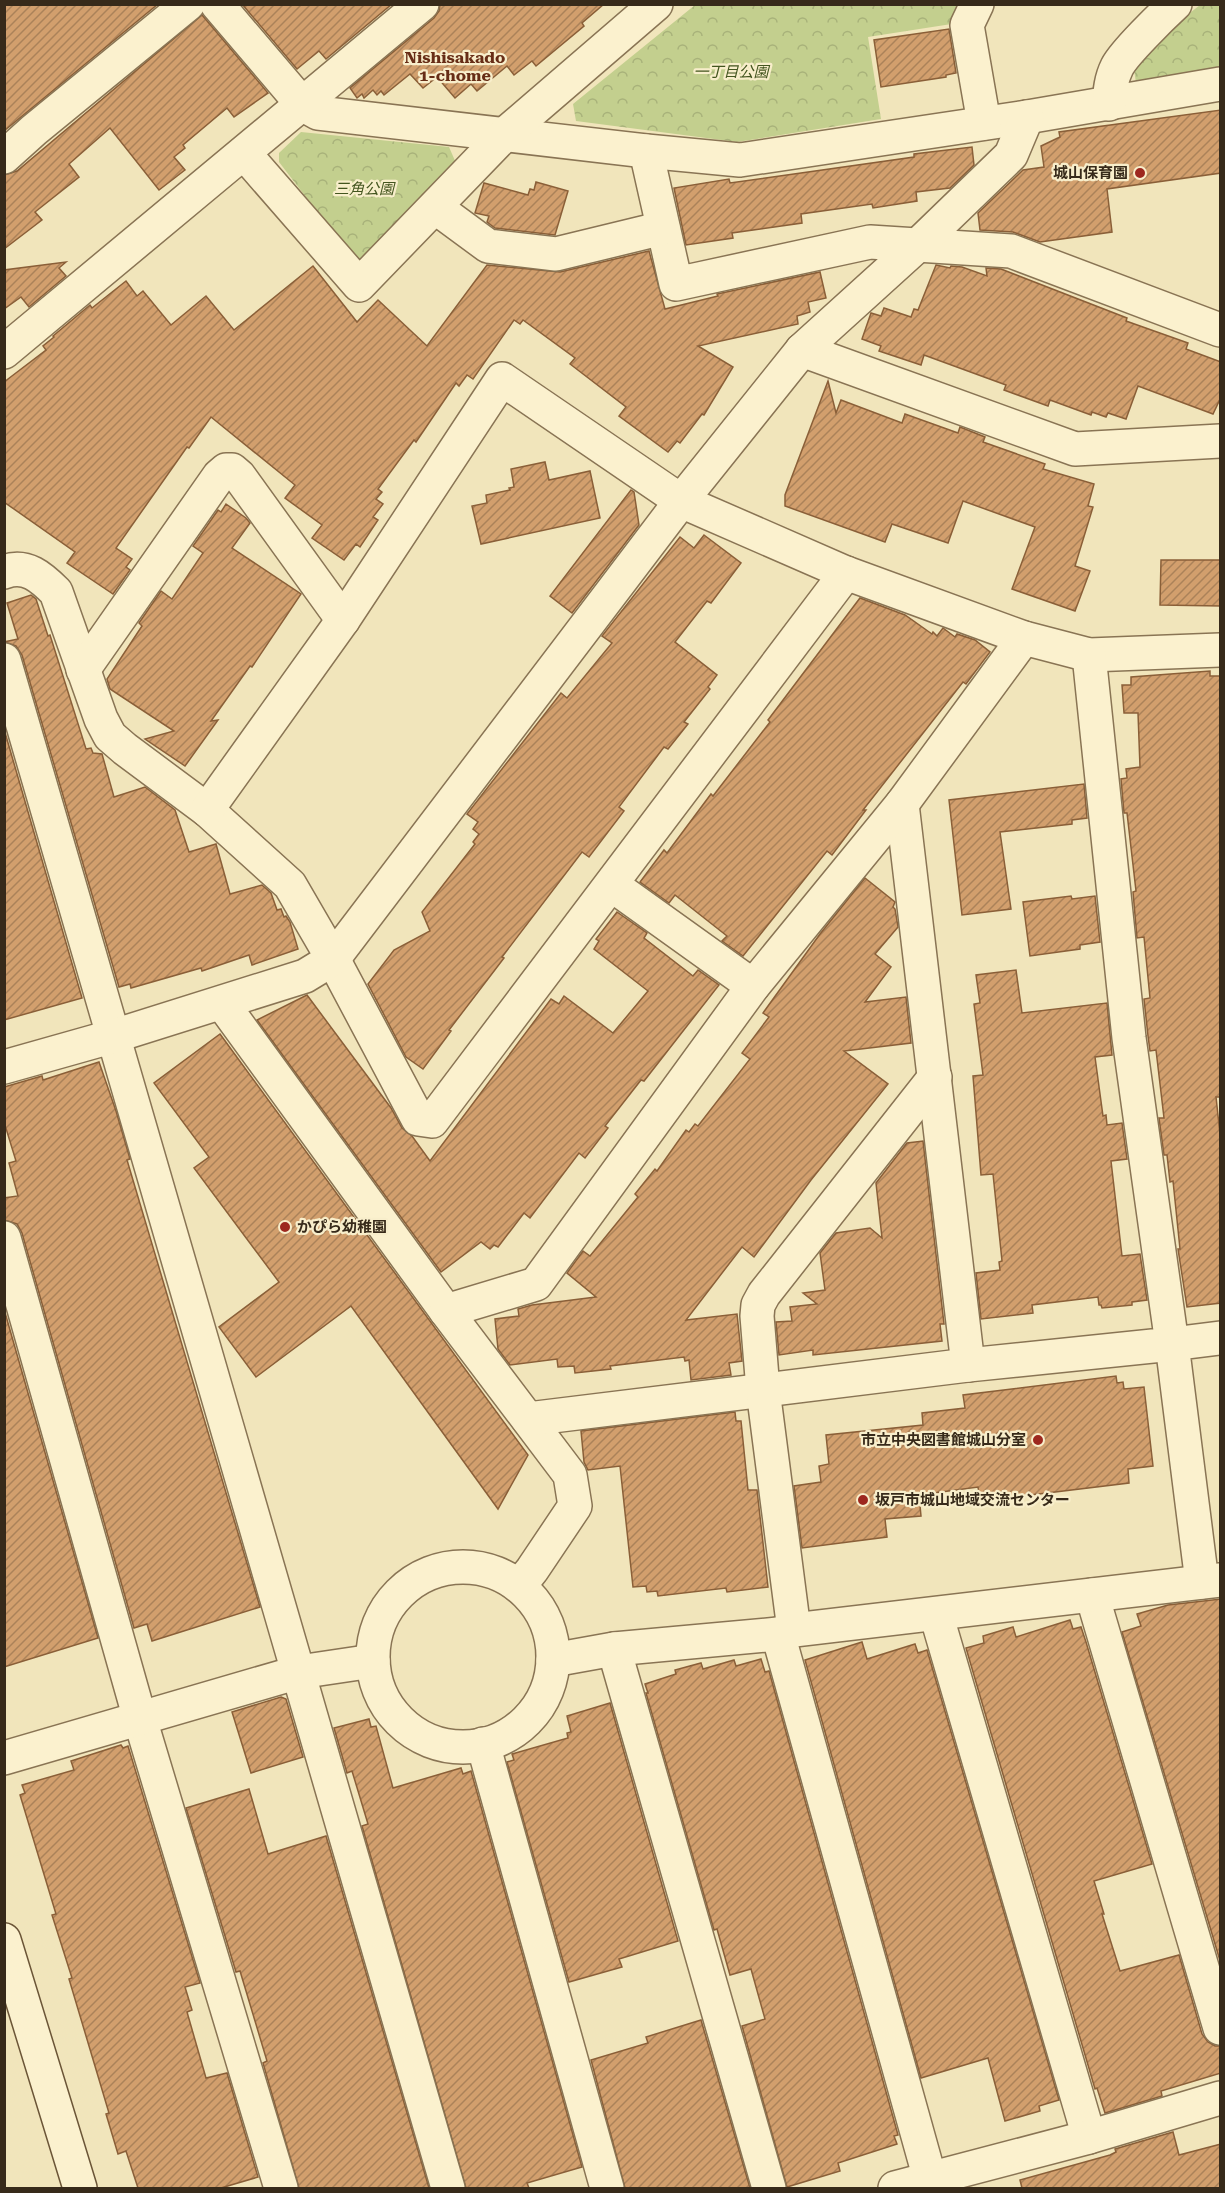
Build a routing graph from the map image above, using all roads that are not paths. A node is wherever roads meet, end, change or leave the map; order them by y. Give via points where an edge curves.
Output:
1 (188, 4) edge
2 (217, 4) edge
3 (422, 4) edge
4 (656, 4) edge
5 (977, 4) edge
6 (1175, 4) edge
7 (1221, 84) edge
8 (302, 104) junction
9 (1109, 104) junction
10 (1027, 117) junction
11 (984, 123) junction
12 (505, 134) junction
13 (646, 151) junction
14 (244, 153) junction
15 (4, 157) edge
16 (435, 207) junction
17 (663, 228) junction
18 (918, 244) junction
19 (1221, 330) edge
20 (802, 350) junction
21 (4, 352) edge
22 (1221, 441) edge
23 (681, 501) junction
24 (4, 572) edge
25 (846, 573) junction
26 (343, 620) junction
27 (1024, 638) junction
28 (1221, 650) edge
29 (1089, 655) junction
30 (4, 660) edge
31 (83, 670) junction
32 (902, 804) junction
33 (207, 810) junction
34 (612, 885) junction
35 (333, 959) junction
36 (753, 986) junction
37 (222, 1003) junction
38 (114, 1036) junction
39 (4, 1067) edge
40 (935, 1077) junction
41 (4, 1238) edge
42 (446, 1311) junction
43 (1221, 1338) edge
44 (1172, 1344) junction
45 (968, 1365) junction
46 (763, 1390) junction
47 (528, 1419) junction
48 (1211, 1581) edge
49 (520, 1585) junction
50 (1092, 1595) junction
51 (936, 1614) junction
52 (786, 1632) junction
53 (614, 1649) junction
54 (553, 1660) junction
55 (373, 1661) junction
56 (299, 1672) junction
57 (140, 1719) junction
58 (483, 1744) junction
59 (4, 1758) edge
60 (4, 1940) edge
61 (1221, 2028) edge
62 (1221, 2098) edge
63 (1089, 2137) junction
64 (930, 2179) junction
65 (80, 2188) edge
66 (281, 2188) edge
67 (448, 2188) edge
68 (607, 2188) edge
69 (769, 2188) edge
70 (895, 2188) edge

1 - 15 street
2 - 8 street
3 - 8 street
4 - 12 street
5 - 11 street via 967,25
6 - 9 street via 1118,65
7 - 9 street
8 - 12 street via 318,112
8 - 14 street
9 - 10 street
10 - 11 street
10 - 18 street via 1011,155
11 - 13 street via 740,160
12 - 13 street
12 - 16 street
13 - 17 street
14 - 16 street via 359,285
14 - 21 street
16 - 17 street via 488,246 556,254
17 - 18 street via 676,284 870,242
18 - 19 street via 1011,251
18 - 20 street
20 - 22 street via 1075,449
20 - 23 street
23 - 25 street
23 - 26 street via 502,379
23 - 35 street
24 - 31 street via 26,570 56,592
25 - 27 street
25 - 34 street
26 - 31 street via 238,476 226,470
26 - 33 street
27 - 29 street
27 - 32 street
28 - 29 street
29 - 44 street via 1129,1038
30 - 38 street
31 - 33 street via 110,736
32 - 36 street
32 - 40 street
33 - 35 street via 284,877
34 - 35 street via 432,1121 418,1119
34 - 36 street
35 - 37 street via 305,976
36 - 42 street via 536,1284
37 - 38 street
37 - 42 street
38 - 39 street
38 - 56 street
40 - 45 street
40 - 46 street via 764,1294 756,1316
41 - 57 street
42 - 47 street
43 - 44 street
44 - 45 street
44 - 48 street
45 - 46 street
46 - 47 street
46 - 52 street
47 - 49 street via 570,1475 575,1506
48 - 50 street
49 - 54 street via 542,1614 551,1637
49 - 55 street via 471,1567 443,1569 417,1580 395,1597 381,1620
50 - 51 street
50 - 61 street
51 - 52 street
51 - 63 street
52 - 53 street
52 - 64 street
53 - 54 street
53 - 69 street
54 - 58 street via 547,1689 532,1714 510,1733
55 - 56 street
55 - 58 street via 381,1695 390,1710 416,1733 448,1745
56 - 57 street
56 - 67 street
57 - 59 street
57 - 66 street
58 - 68 street
60 - 65 street
62 - 63 street
63 - 64 street
64 - 70 street

